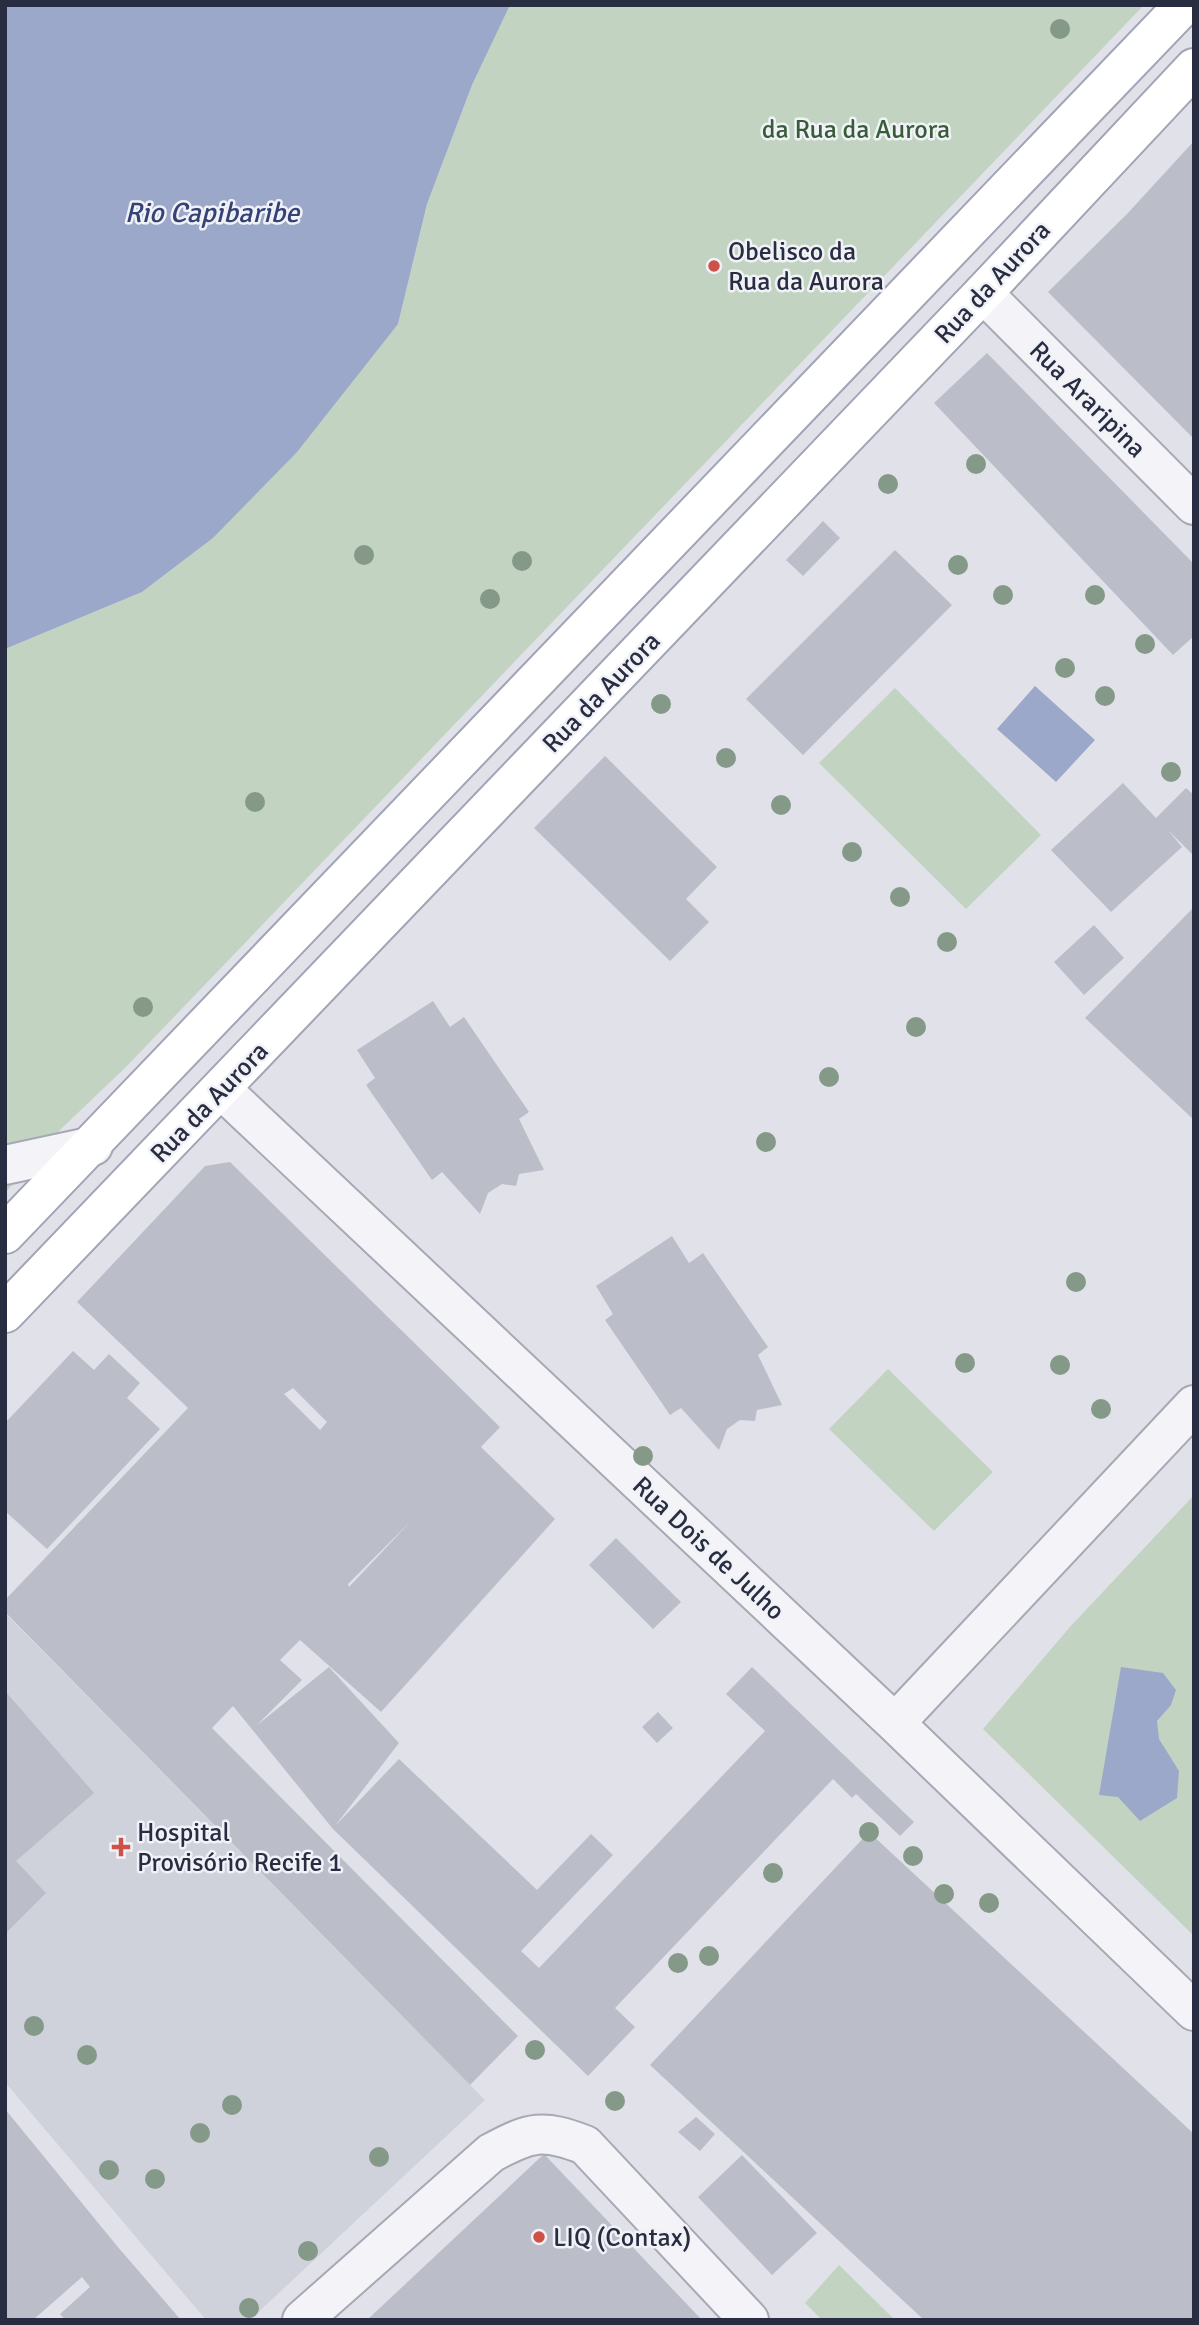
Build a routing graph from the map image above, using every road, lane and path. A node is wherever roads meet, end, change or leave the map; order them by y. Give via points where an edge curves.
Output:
1 (1184, 5) edge
2 (1194, 68) edge
3 (983, 293) junction
4 (1194, 505) edge
5 (221, 1089) junction
6 (93, 1146) junction
7 (5, 1165) edge
8 (5, 1234) edge
9 (5, 1313) edge
10 (1194, 1405) edge
11 (895, 1723) junction
12 (1194, 2011) edge
13 (303, 2320) edge
14 (750, 2320) edge

1 - 6 main road, Rua da Aurora
2 - 3 main road, Rua da Aurora
3 - 4 street, Rua Araripina
3 - 5 main road, Rua da Aurora
5 - 9 main road, Rua da Aurora
5 - 11 street, Rua Dois de Julho
6 - 7 street
6 - 8 main road, Rua da Aurora
10 - 11 street
11 - 12 street, Rua Dois de Julho
13 - 14 street via 491,2153 522,2136 555,2134 585,2145

